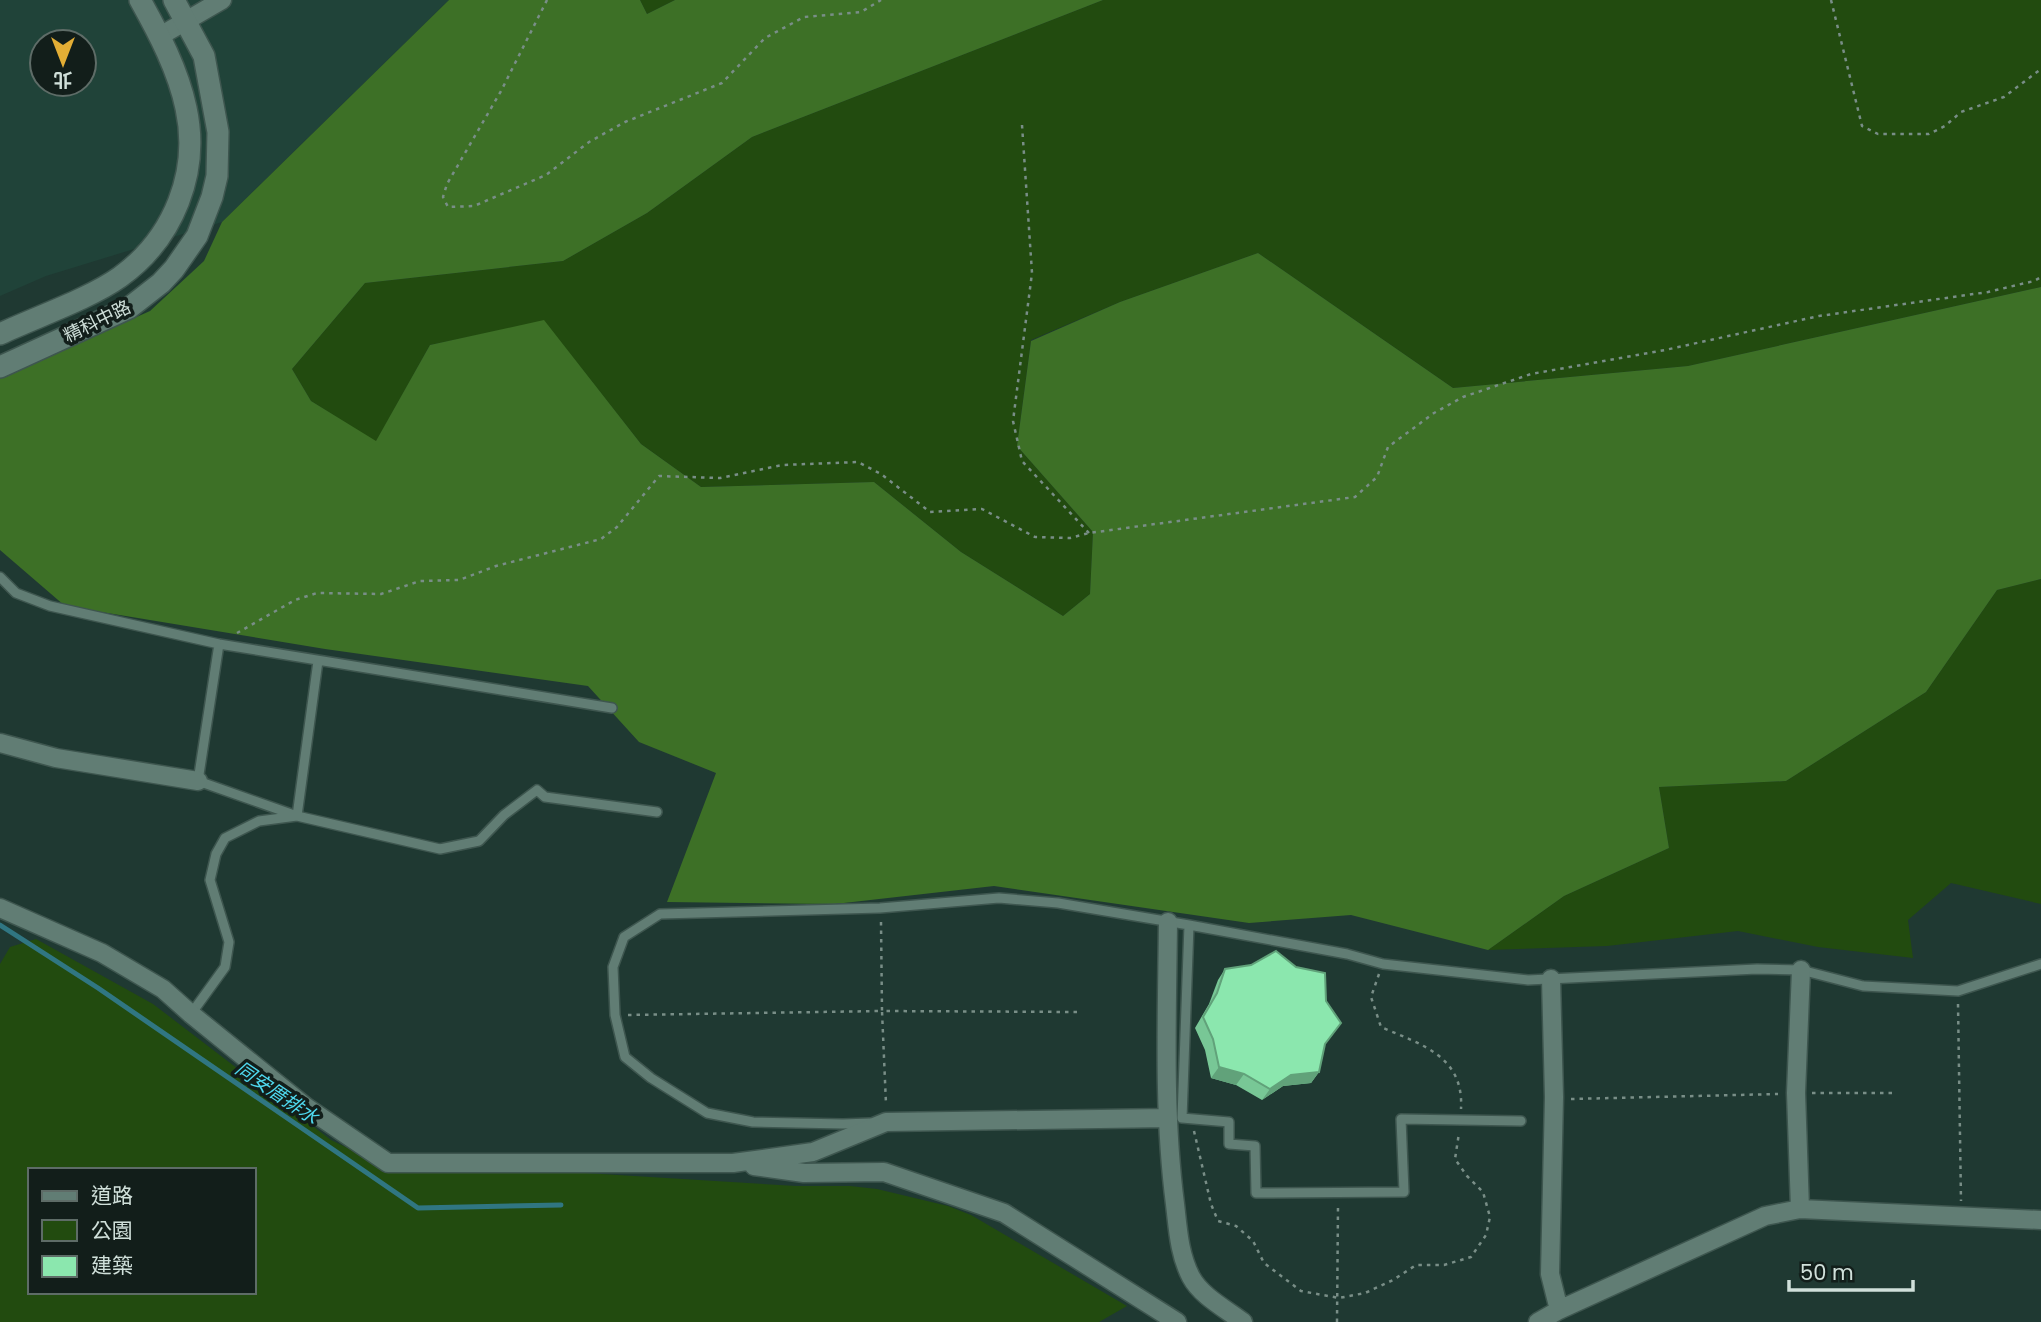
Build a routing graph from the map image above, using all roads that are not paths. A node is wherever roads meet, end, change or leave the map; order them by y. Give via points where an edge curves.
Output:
1 (140, 0) edge
2 (174, 0) edge
3 (222, 0) edge
4 (185, 21) junction
5 (160, 36) junction
6 (0, 334) edge
7 (0, 367) edge
8 (0, 577) edge
9 (219, 644) junction
10 (318, 661) junction
11 (611, 708) dead end
12 (0, 744) edge
13 (198, 781) junction
14 (657, 812) dead end
15 (297, 816) junction
16 (0, 908) edge
17 (1168, 922) junction
18 (1189, 925) junction
19 (2041, 964) edge
20 (1801, 970) junction
21 (1551, 979) junction
22 (191, 1014) junction
23 (1174, 1118) junction
24 (1521, 1121) dead end
25 (886, 1122) junction
26 (733, 1163) junction
27 (1800, 1209) junction
28 (2041, 1220) edge
29 (1559, 1310) junction
30 (1177, 1322) edge
31 (1243, 1322) edge
32 (1538, 1322) edge

1 - 5 street, 精科中路
2 - 4 street, 精科中路
3 - 4 street
4 - 5 street
4 - 7 street, 精科中路 via 204,56 218,132 217,176 197,236 161,283 129,308
5 - 6 street, 精科中路 via 181,89 189,125 187,171 173,215 155,244 118,278
8 - 9 lane via 16,593 50,606
9 - 10 lane
9 - 13 lane
10 - 11 lane
10 - 15 lane
12 - 13 street
13 - 15 lane
14 - 15 lane via 545,797 537,790 479,841 440,849
15 - 22 lane via 259,821 225,838 216,854 210,880 229,942 225,967
16 - 22 street via 102,953 163,989
17 - 18 lane
17 - 23 street
17 - 25 lane via 999,898 880,908 660,914 624,937 613,967 615,1015 625,1056 651,1078 707,1113 753,1122
18 - 21 lane via 1383,964
18 - 23 lane
19 - 20 lane via 1958,990 1863,986
20 - 21 lane
20 - 27 street via 1796,1093
21 - 29 street via 1550,1274
22 - 26 street via 306,1107 388,1163
23 - 24 lane via 1229,1122 1229,1144 1255,1146 1256,1193 1338,1194 1404,1192 1401,1119
23 - 25 street
23 - 31 street via 1181,1256 1192,1280
25 - 26 street via 813,1152
26 - 30 street via 804,1173 884,1172 1004,1213
27 - 28 street
27 - 29 street via 1765,1216
29 - 32 street

